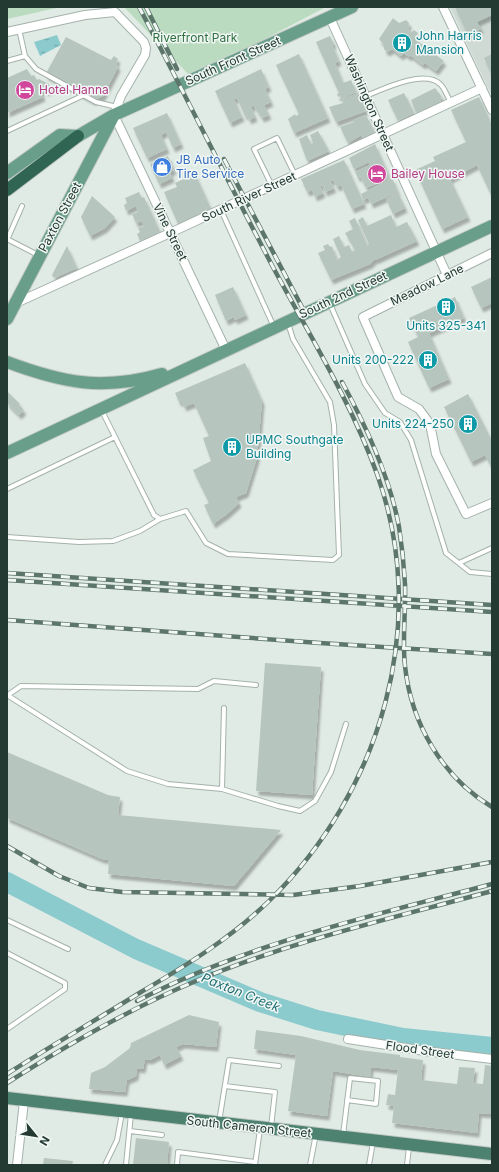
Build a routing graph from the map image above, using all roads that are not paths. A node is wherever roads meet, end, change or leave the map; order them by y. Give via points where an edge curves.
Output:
1 (352, 7) edge
2 (443, 7) edge
3 (330, 18) junction
4 (19, 29) junction
5 (7, 32) edge
6 (25, 56) junction
7 (7, 61) edge
8 (482, 88) junction
9 (82, 96) junction
10 (366, 96) junction
11 (451, 103) junction
12 (492, 110) edge
13 (115, 111) junction
14 (7, 131) edge
15 (383, 135) junction
16 (78, 136) junction
17 (7, 173) edge
18 (296, 175) junction
19 (272, 186) junction
20 (7, 190) edge
21 (22, 206) dead end
22 (221, 210) junction
23 (492, 226) edge
24 (170, 233) junction
25 (7, 240) edge
26 (436, 252) junction
27 (492, 253) edge
28 (40, 256) junction
29 (447, 275) junction
30 (329, 302) junction
31 (15, 303) junction
32 (7, 319) edge
33 (287, 321) junction
34 (274, 327) junction
35 (226, 350) junction
36 (7, 362) edge
37 (194, 364) junction
38 (100, 409) junction
39 (115, 437) junction
40 (7, 453) edge
41 (7, 489) edge
42 (492, 503) edge
43 (160, 519) junction
44 (7, 537) edge
45 (492, 548) edge
46 (459, 563) junction
47 (492, 574) edge
48 (256, 685) dead end
49 (7, 695) edge
50 (224, 708) dead end
51 (346, 724) dead end
52 (222, 789) junction
53 (7, 920) edge
54 (68, 949) dead end
55 (7, 953) edge
56 (7, 1029) edge
57 (348, 1039) dead end
58 (492, 1059) edge
59 (279, 1066) dead end
60 (225, 1086) junction
61 (7, 1098) edge
62 (347, 1100) junction
63 (24, 1101) junction
64 (127, 1113) junction
65 (219, 1123) junction
66 (266, 1128) junction
67 (130, 1132) junction
68 (316, 1134) junction
69 (162, 1135) dead end
70 (343, 1137) junction
71 (374, 1140) junction
72 (409, 1144) junction
73 (492, 1154) edge
74 (255, 1163) edge
75 (17, 1165) edge
76 (105, 1165) edge
77 (126, 1165) edge
78 (177, 1165) edge
79 (310, 1165) edge
80 (369, 1165) edge
81 (407, 1165) edge

1 - 3 main road, South Front Street
2 - 8 street
3 - 10 street, Washington Street
3 - 13 main road, South Front Street
4 - 5 street
4 - 6 lane
4 - 13 street via 85,15 114,12 144,42 146,48 145,55
6 - 7 lane
6 - 9 lane via 44,76
8 - 11 street, South River Street
8 - 12 street
9 - 13 lane
9 - 14 lane
10 - 11 lane via 402,82 429,79 441,85
10 - 15 street, Washington Street
11 - 15 street, South River Street
13 - 16 main road, South Front Street
13 - 24 street, Vine Street
13 - 28 main road, Paxton Street
15 - 18 street, South River Street
15 - 26 street, Washington Street
16 - 17 main road via 60,135
16 - 20 highway
18 - 19 street, South River Street
18 - 19 lane via 277,138 254,149
19 - 22 street, South River Street
21 - 25 lane
22 - 24 street, South River Street
22 - 34 lane
23 - 26 main road, South 2nd Street
24 - 31 street, South River Street
24 - 35 street, Vine Street
25 - 28 lane
26 - 29 street, Washington Street
26 - 30 main road, South 2nd Street
27 - 29 street, Meadow Lane
28 - 31 main road, Paxton Street
29 - 42 street, Meadow Lane via 363,317 398,397 419,409 430,424 436,454 466,514
30 - 33 main road, South 2nd Street
30 - 46 lane via 365,384 385,413 400,422 411,440 446,553
31 - 32 main road, Paxton Street
33 - 34 main road, South 2nd Street
33 - 43 lane via 293,339 330,402 334,425 339,555 333,560 228,554 206,544 186,512
34 - 35 main road, South 2nd Street
35 - 37 main road, South 2nd Street
36 - 37 main road, South 2nd Street via 54,378 97,384 150,377
37 - 38 main road, South 2nd Street
38 - 39 lane
38 - 40 main road, South 2nd Street
39 - 41 lane
39 - 43 lane via 154,515
43 - 44 lane via 140,531 113,541 79,542
45 - 46 lane
46 - 47 lane via 470,572
48 - 49 lane via 214,681 198,689 21,686
49 - 52 lane via 127,770 168,784
50 - 52 lane
51 - 52 lane via 331,772 315,800 300,811
53 - 54 lane
55 - 56 lane via 65,983 65,989
57 - 58 street, Flood Street
59 - 60 lane via 229,1060
60 - 65 lane
60 - 66 lane via 276,1092
61 - 63 highway, South Cameron Street
62 - 62 lane via 350,1078 378,1081 376,1104
62 - 70 lane
63 - 64 highway, South Cameron Street
63 - 75 street
64 - 65 highway, South Cameron Street
64 - 67 lane
64 - 76 lane via 118,1140
65 - 66 highway, South Cameron Street
66 - 68 highway, South Cameron Street
66 - 74 lane
67 - 69 lane
67 - 77 lane
68 - 70 highway, South Cameron Street
68 - 79 lane
70 - 71 highway, South Cameron Street
71 - 72 highway, South Cameron Street
71 - 80 lane
72 - 73 highway, South Cameron Street
72 - 81 lane
74 - 78 lane via 178,1152

